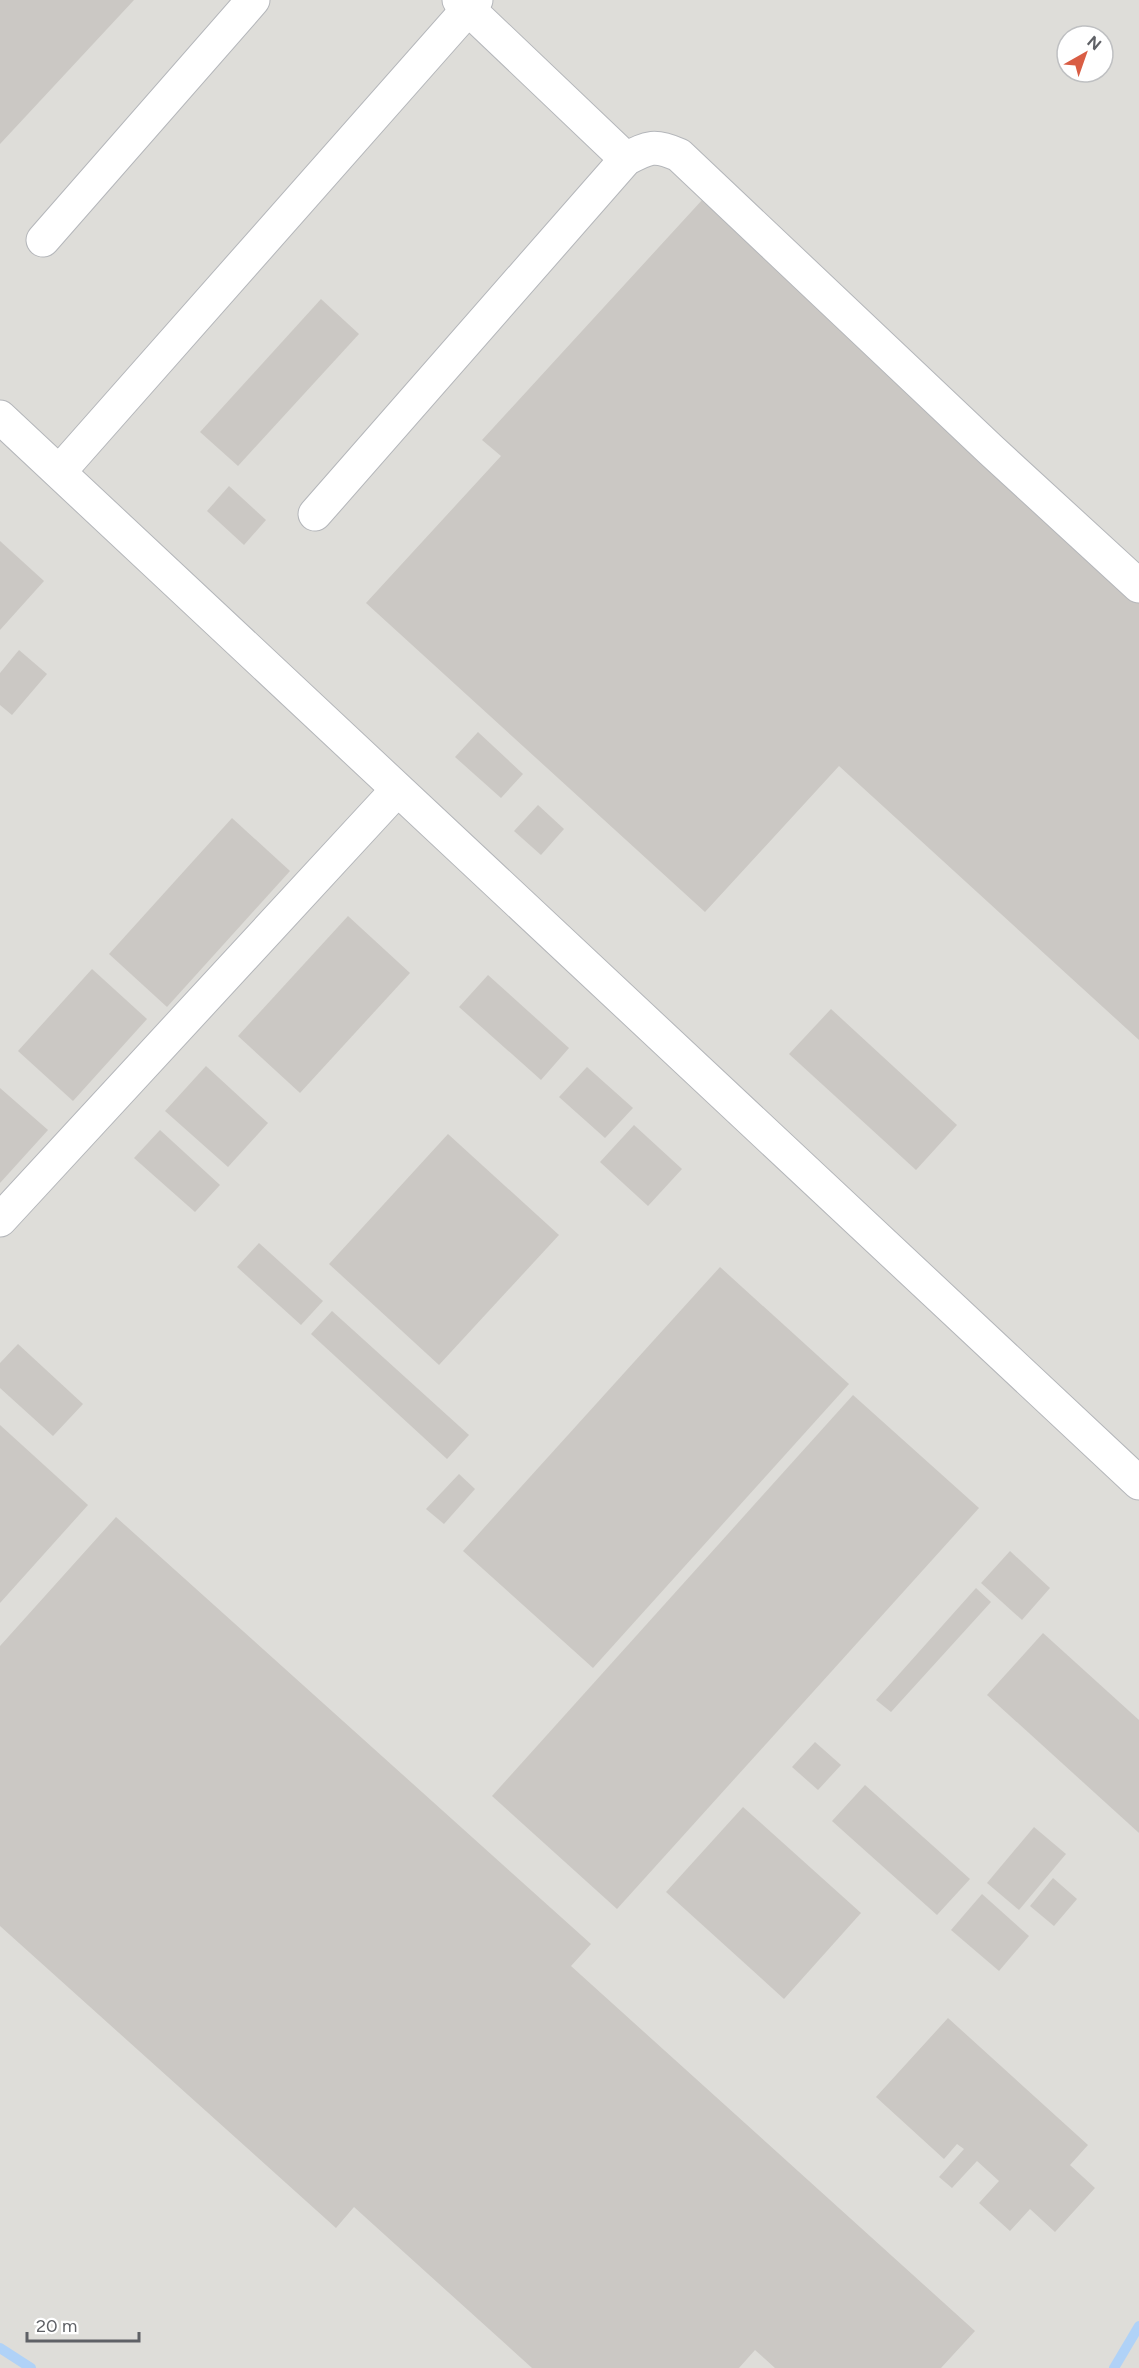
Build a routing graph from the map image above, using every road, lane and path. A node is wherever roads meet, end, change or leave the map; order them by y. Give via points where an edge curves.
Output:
1 (253, 0) edge
2 (468, 3) edge
3 (626, 159) junction
4 (43, 240) dead end
5 (0, 417) edge
6 (60, 471) junction
7 (315, 514) dead end
8 (1139, 586) edge
9 (397, 790) junction
10 (0, 1220) edge
11 (1139, 1483) edge

1 - 4 street
2 - 3 street
2 - 6 street
3 - 7 street
3 - 8 street via 646,148 661,146 679,155
5 - 6 street
6 - 9 street
9 - 10 street
9 - 11 street

